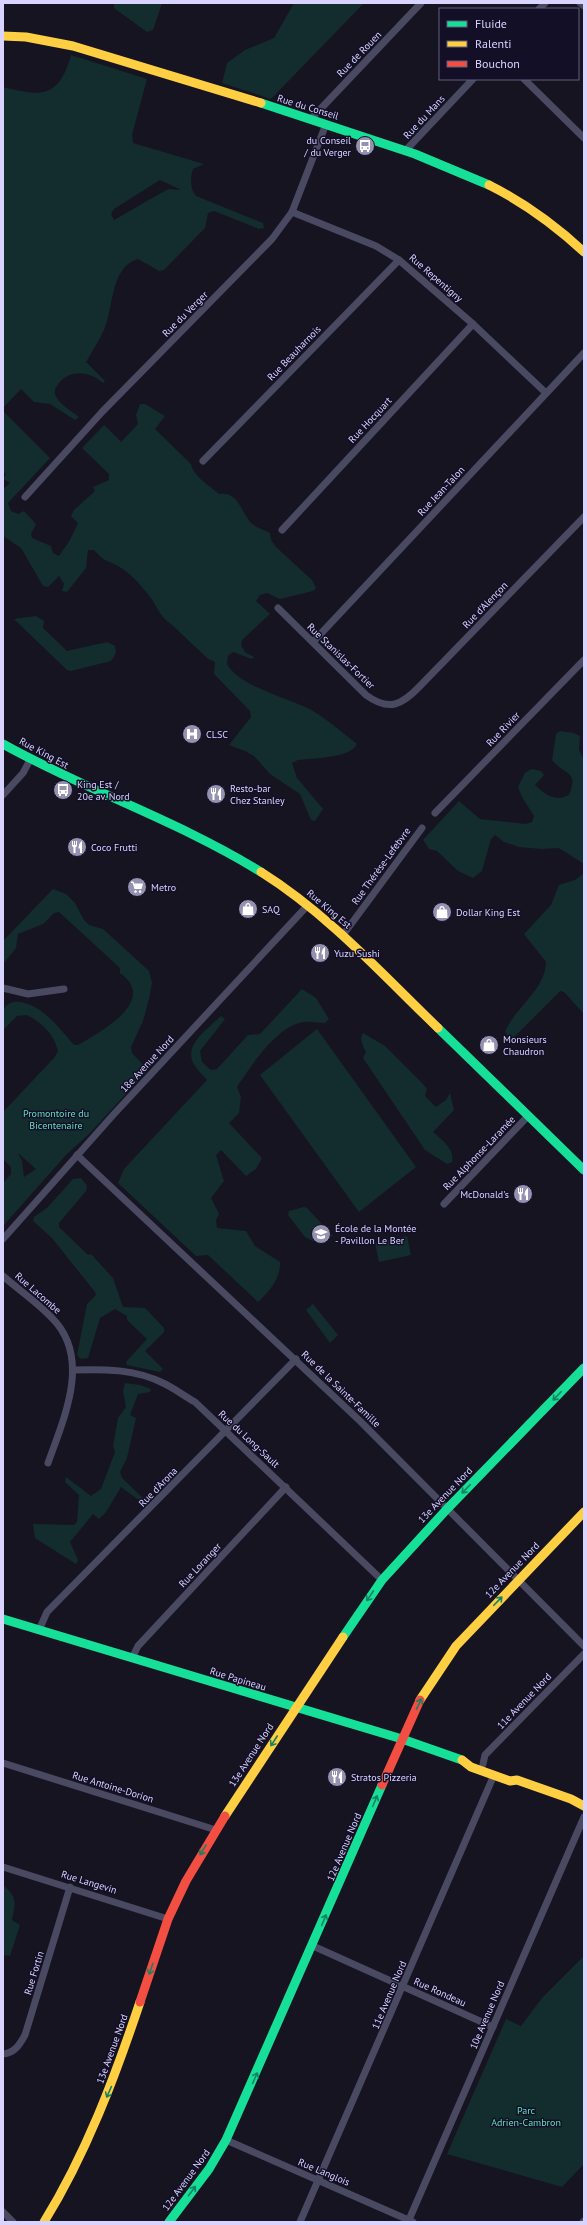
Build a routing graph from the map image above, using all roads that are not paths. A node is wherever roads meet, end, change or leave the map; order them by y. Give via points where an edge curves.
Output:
1 (422, 3) edge
2 (580, 3) edge
3 (584, 6) edge
4 (3, 36) edge
5 (472, 80) edge
6 (525, 80) edge
7 (311, 119) junction
8 (326, 124) junction
9 (584, 138) edge
10 (406, 150) junction
11 (292, 212) junction
12 (584, 252) edge
13 (399, 260) junction
14 (473, 324) junction
15 (584, 353) edge
16 (546, 393) junction
17 (203, 461) dead end
18 (25, 497) dead end
19 (584, 517) edge
20 (282, 530) dead end
21 (278, 608) dead end
22 (313, 642) junction
23 (584, 660) edge
24 (397, 704) joint
25 (3, 744) edge
26 (30, 760) junction
27 (3, 795) edge
28 (435, 813) dead end
29 (422, 828) dead end
30 (308, 905) junction
31 (343, 935) junction
32 (3, 988) edge
33 (64, 988) dead end
34 (528, 1116) junction
35 (77, 1155) junction
36 (584, 1170) edge
37 (444, 1204) dead end
38 (3, 1239) edge
39 (3, 1276) edge
40 (296, 1360) junction
41 (584, 1368) edge
42 (74, 1370) junction
43 (226, 1431) junction
44 (48, 1462) dead end
45 (286, 1487) junction
46 (446, 1509) junction
47 (584, 1512) edge
48 (382, 1580) junction
49 (518, 1580) junction
50 (3, 1619) edge
51 (39, 1630) junction
52 (584, 1646) edge
53 (584, 1654) edge
54 (132, 1658) junction
55 (295, 1708) junction
56 (402, 1739) junction
57 (466, 1762) junction
58 (3, 1763) edge
59 (483, 1764) junction
60 (494, 1775) junction
61 (517, 1780) junction
62 (571, 1799) junction
63 (584, 1800) edge
64 (584, 1806) edge
65 (584, 1817) edge
66 (216, 1830) junction
67 (3, 1867) edge
68 (70, 1887) junction
69 (168, 1919) junction
70 (313, 1946) junction
71 (404, 1987) junction
72 (493, 2027) junction
73 (3, 2054) edge
74 (226, 2140) junction
75 (319, 2180) junction
76 (3, 2212) edge
77 (410, 2221) edge
78 (13, 2222) edge
79 (44, 2222) edge
80 (169, 2222) edge
81 (300, 2222) edge

1 - 7 street, Rue de Rouen
2 - 3 street
4 - 7 main road, Rue du Conseil via 54,42
5 - 10 street, Rue du Mans
6 - 9 street
7 - 8 main road, Rue du Conseil
8 - 10 main road, Rue du Conseil
8 - 11 street, Rue du Verger
10 - 12 main road, Rue du Conseil via 449,167 510,198 550,222
11 - 13 street, Rue Repentigny via 376,246
11 - 18 street, Rue du Verger via 272,239 102,412
13 - 14 street, Rue Repentigny
13 - 17 street, Rue Beauharnois
14 - 16 street, Rue Repentigny
14 - 20 street, Rue Hocquart
15 - 16 street, Rue Jean-Talon
16 - 22 street, Rue Jean-Talon
19 - 24 street, Rue d'Alençon via 412,695
21 - 22 street, Rue Stanislas-Fortier
22 - 24 street, Rue Stanislas-Fortier via 374,701 383,705
23 - 28 street, Rue Rivier
25 - 26 main road, Rue King Est
26 - 27 street via 23,773
26 - 30 main road, Rue King Est via 220,847
29 - 31 street, Rue Thérèse-Lefebvre
30 - 31 main road, Rue King Est
30 - 35 street, 18e Avenue Nord
31 - 34 main road, Rue King Est
32 - 33 street via 28,994
34 - 36 main road, Rue King Est
34 - 37 street, Rue Alphonse-Laramée
35 - 38 street, 18e Avenue Nord
35 - 40 street, Rue de la Sainte-Famille
39 - 42 street, Rue Lacombe via 53,1319 68,1341
40 - 43 street, Rue d'Arona
40 - 46 street, Rue de la Sainte-Famille
41 -> 46 main road, 13e Avenue Nord
42 - 43 street, Rue du Long-Sault via 134,1373 162,1382 195,1402
42 - 44 street, Rue Lacombe via 66,1414
43 - 45 street, Rue du Long-Sault
43 - 51 street, Rue d'Arona via 47,1612
45 - 48 street, Rue du Long-Sault
45 - 54 street, Rue Loranger via 138,1646
46 - 48 main road, 13e Avenue Nord
46 - 49 street, Rue de la Sainte-Famille
47 - 49 main road, 12e Avenue Nord
48 -> 55 main road, 13e Avenue Nord
49 - 52 street, Rue de la Sainte-Famille
56 -> 49 main road, 12e Avenue Nord via 420,1700 448,1657
50 - 51 main road, Rue Papineau
51 - 54 main road, Rue Papineau
53 - 59 street, 11e Avenue Nord via 485,1755
54 - 55 main road, Rue Papineau
55 - 56 main road, Rue Papineau
55 -> 66 main road, 13e Avenue Nord
56 - 57 main road, Rue Papineau
70 -> 56 main road, 12e Avenue Nord
57 - 59 main road, Rue Papineau via 474,1760
57 - 60 main road, Rue Papineau via 471,1767
58 - 66 street, Rue Antoine-Dorion
59 - 61 main road, Rue Papineau via 513,1774
60 - 61 main road, Rue Papineau
60 - 71 street, 11e Avenue Nord
61 - 62 main road, Rue Papineau
62 - 63 main road, Rue Papineau via 578,1797
62 - 64 main road, Rue Papineau
65 - 72 street, 10e Avenue Nord
66 -> 69 main road, 13e Avenue Nord via 186,1881
67 - 68 street, Rue Langevin
68 - 69 street, Rue Langevin
68 - 73 street, Rue Fortin via 25,2035 18,2047
69 -> 79 main road, 13e Avenue Nord via 115,2076 65,2184
70 - 71 street, Rue Rondeau
74 -> 70 main road, 12e Avenue Nord
71 - 72 street, Rue Rondeau
71 - 75 street, 11e Avenue Nord
72 - 77 street, 10e Avenue Nord
74 - 75 street, Rue Langlois
80 -> 74 main road, 12e Avenue Nord via 209,2169
75 - 77 street, Rue Langlois
75 - 81 street, 11e Avenue Nord
76 - 78 street

